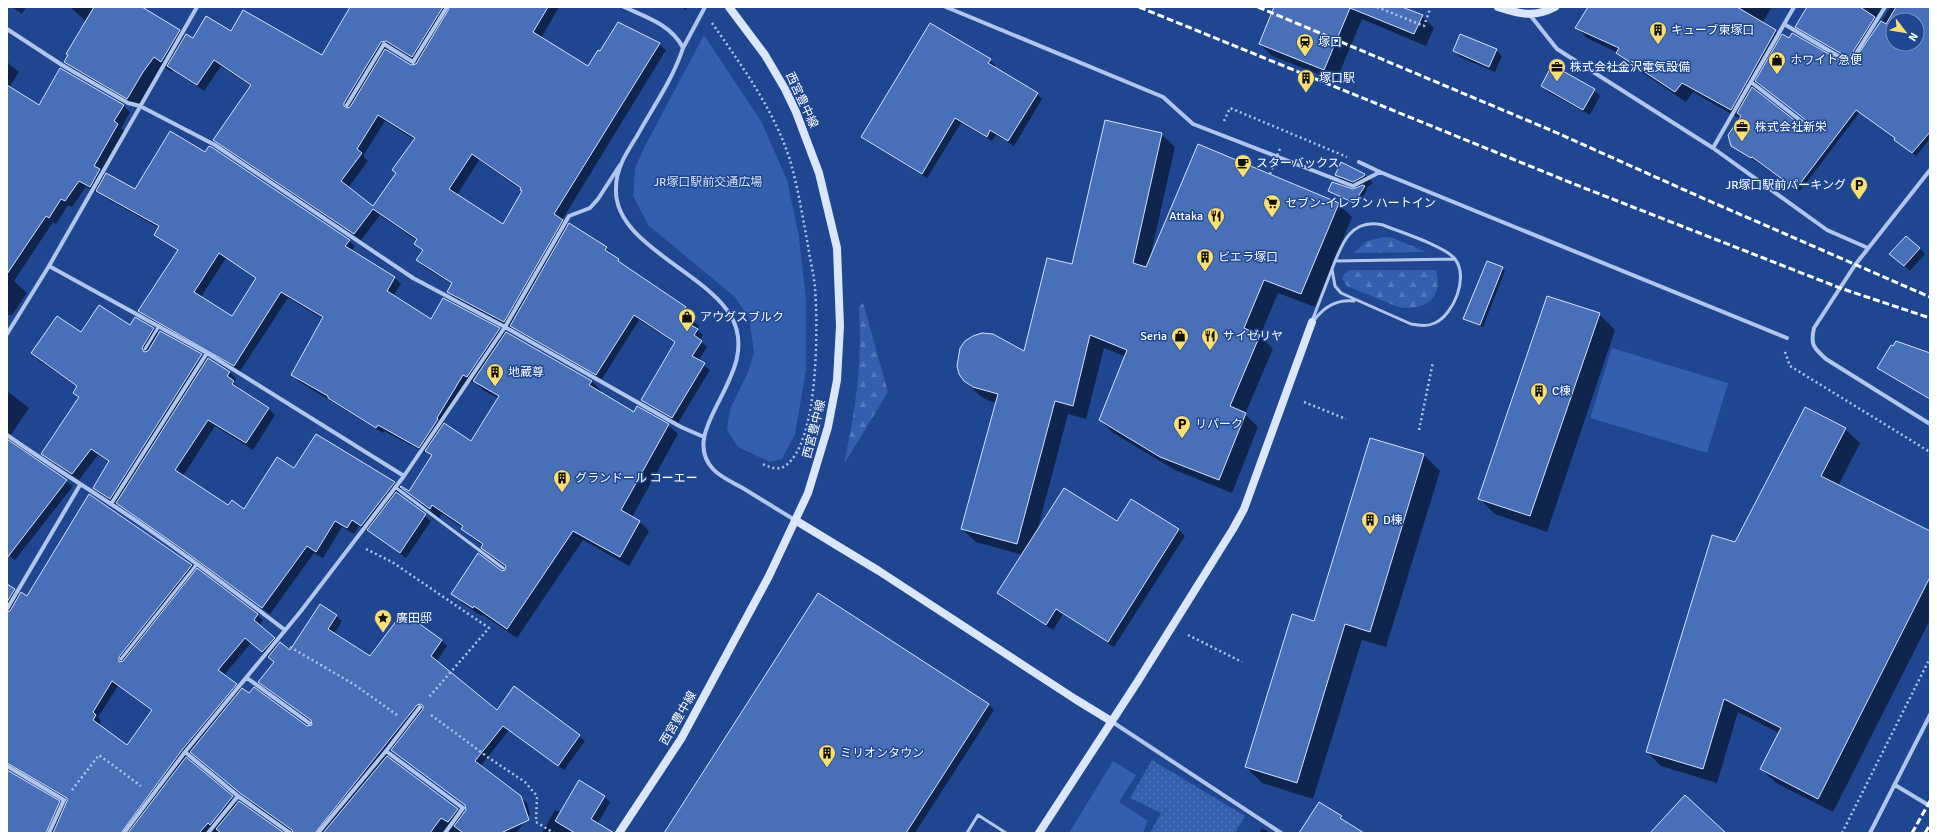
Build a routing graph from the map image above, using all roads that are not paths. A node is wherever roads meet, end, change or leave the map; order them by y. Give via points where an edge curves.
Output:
1 (197, 7) edge
2 (447, 7) edge
3 (624, 7) edge
4 (729, 7) edge
5 (946, 7) edge
6 (1498, 7) edge
7 (1555, 7) edge
8 (1794, 7) edge
9 (1885, 7) edge
10 (704, 9) edge
11 (1530, 15) junction
12 (1784, 24) junction
13 (7, 29) edge
14 (684, 48) junction
15 (1751, 82) junction
16 (348, 104) dead end
17 (140, 106) junction
18 (1809, 127) dead end
19 (1713, 148) junction
20 (1359, 162) road end
21 (620, 165) junction
22 (1930, 170) edge
23 (1380, 172) junction
24 (1868, 248) junction
25 (1456, 259) junction
26 (1335, 261) junction
27 (49, 266) junction
28 (1332, 270) junction
29 (1359, 302) junction
30 (1312, 322) junction
31 (159, 326) junction
32 (505, 326) junction
33 (7, 333) edge
34 (1787, 338) dead end
35 (145, 349) dead end
36 (207, 353) junction
37 (1930, 424) edge
38 (7, 435) edge
39 (704, 437) junction
40 (404, 476) junction
41 (80, 486) junction
42 (395, 487) junction
43 (111, 504) junction
44 (795, 520) junction
45 (197, 564) junction
46 (503, 568) dead end
47 (7, 609) edge
48 (285, 630) junction
49 (121, 659) dead end
50 (247, 678) junction
51 (420, 707) road end
52 (1930, 715) edge
53 (1111, 721) junction
54 (309, 723) dead end
55 (386, 751) junction
56 (185, 752) junction
57 (7, 766) edge
58 (1895, 785) junction
59 (238, 796) junction
60 (1930, 806) edge
61 (49, 833) edge
62 (124, 833) edge
63 (208, 833) edge
64 (290, 833) edge
65 (318, 833) edge
66 (445, 833) edge
67 (619, 833) edge
68 (967, 833) edge
69 (1006, 833) edge
70 (1039, 833) edge
71 (1281, 833) edge
72 (1870, 833) edge

1 - 17 street
2 - 16 street via 413,62 384,44
3 - 14 street via 665,26 680,40
4 - 44 street, 西宮豊中線 via 765,55 796,112 819,173 837,248 840,326 837,380 828,427 808,493
5 - 23 street via 1163,97 1193,124 1353,186
6 - 11 street
7 - 11 street
8 - 12 street
9 - 12 street via 1850,63
10 - 14 street
11 - 19 street via 1556,49
12 - 15 street
13 - 17 street via 62,65 128,103
14 - 21 street
15 - 18 street
15 - 19 street
17 - 27 street
17 - 32 street via 215,145 413,278
19 - 24 street via 1827,230
20 - 23 street
21 - 32 street via 590,208 569,216
21 - 39 street via 616,202 621,216 635,234 721,302 736,328 738,354 735,368 712,411
22 - 24 street
23 - 34 street
24 - 37 street via 1814,328 1812,344 1826,359
25 - 26 lane
25 - 26 lane via 1443,250 1383,225 1371,223 1351,232 1342,244
25 - 29 lane via 1462,274 1461,284 1450,309 1436,323 1429,326 1411,324
26 - 28 lane
27 - 31 street
27 - 33 street
28 - 29 lane via 1335,286 1341,293
28 - 30 lane
29 - 30 lane via 1333,303 1326,306
30 - 53 street via 1244,509 1222,548
31 - 35 lane
31 - 36 street
32 - 39 street via 681,427
32 - 40 street
36 - 40 street
36 - 43 street
38 - 41 street
39 - 44 street via 707,458 713,469
40 - 42 street
41 - 43 street
41 - 47 street
42 - 46 lane
42 - 48 street
43 - 45 street
44 - 53 street via 880,571
44 - 67 street, 西宮豊中線 via 769,576 681,739
45 - 48 street
45 - 49 lane
48 - 50 street
50 - 54 street
50 - 56 street
51 - 55 street
52 - 58 street
53 - 70 street
53 - 71 street
55 - 65 street
55 - 66 street via 463,808
56 - 59 street
56 - 62 street
57 - 61 street via 64,800
58 - 60 street
58 - 72 street
59 - 63 street
59 - 64 street
68 - 69 lane via 978,815

